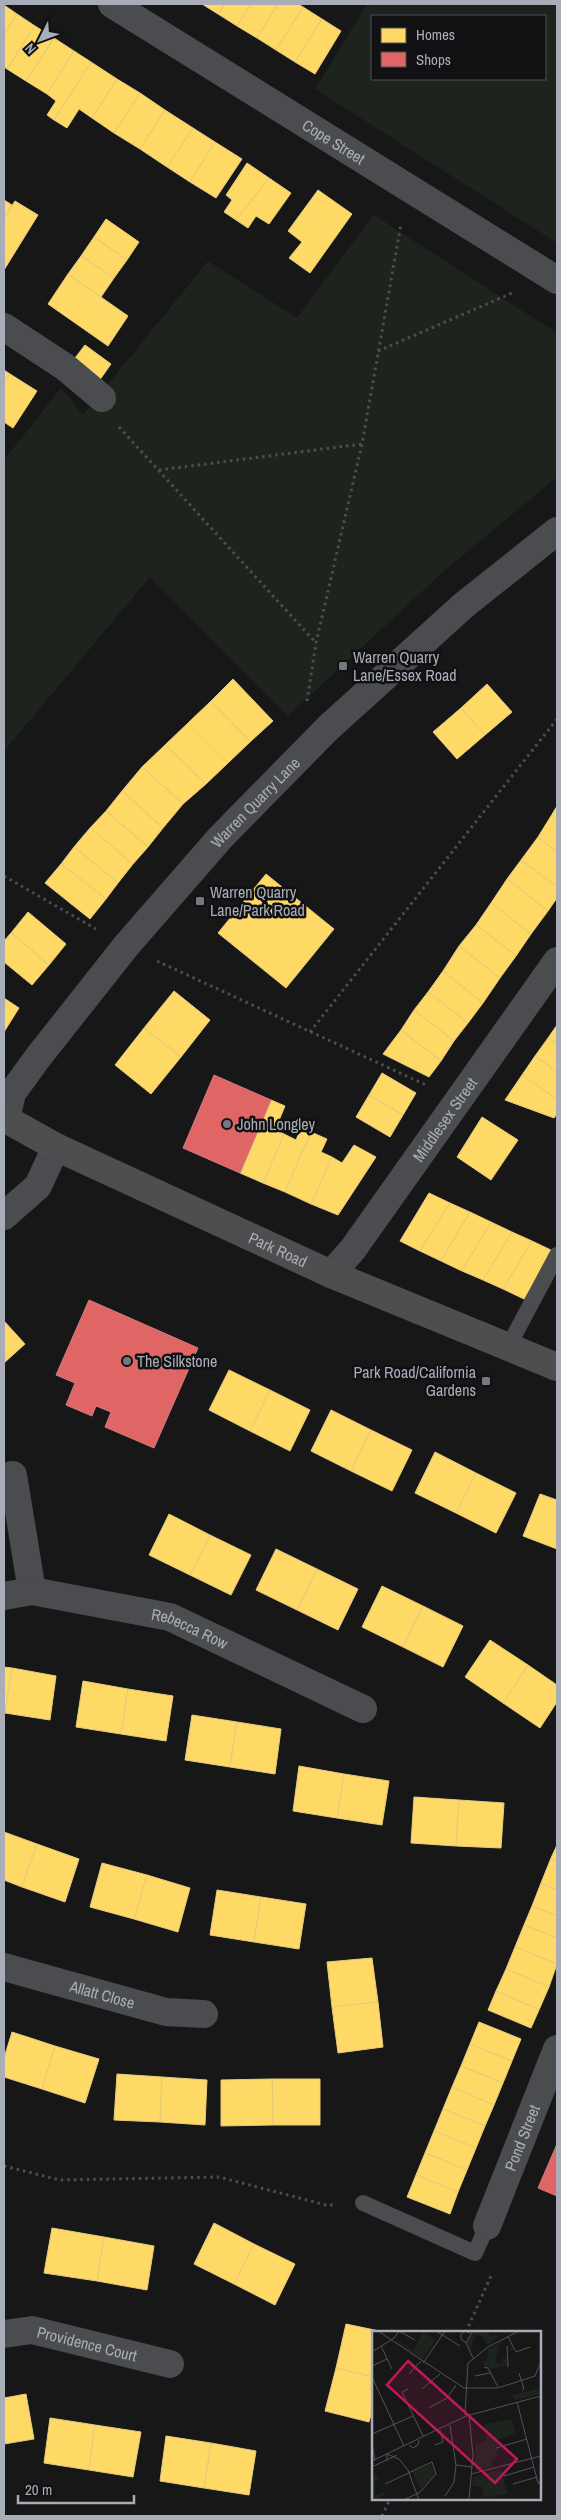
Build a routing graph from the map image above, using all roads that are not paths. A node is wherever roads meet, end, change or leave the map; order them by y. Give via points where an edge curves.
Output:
1 (112, 4) edge
2 (554, 278) edge
3 (4, 327) edge
4 (102, 398) road end
5 (557, 531) edge
6 (557, 961) edge
7 (5, 1119) edge
8 (56, 1147) junction
9 (4, 1216) edge
10 (557, 1255) edge
11 (331, 1274) junction
12 (508, 1347) junction
13 (557, 1367) edge
14 (4, 1476) edge
15 (32, 1591) junction
16 (4, 1596) edge
17 (363, 1709) dead end
18 (4, 1966) edge
19 (204, 2014) dead end
20 (557, 2049) edge
21 (363, 2203) road end
22 (487, 2226) joint
23 (4, 2334) edge
24 (170, 2364) dead end

1 - 2 street, Cope Street
3 - 4 street via 65,367
5 - 7 street, Warren Quarry Lane via 464,605 328,728 220,838 126,946 39,1056 12,1093
6 - 11 street, Middlesex Street via 353,1248
7 - 8 highway, Park Road
8 - 9 street via 38,1186
8 - 11 highway, Park Road
10 - 12 lane
11 - 12 highway, Park Road
12 - 13 highway, Park Road
14 - 15 street via 13,1476
15 - 16 street, Rebecca Row
15 - 17 street, Rebecca Row via 170,1617
18 - 19 street, Allatt Close via 166,2012
20 - 22 street, Pond Street
21 - 22 lane via 475,2253
23 - 24 street, Providence Court via 32,2330

